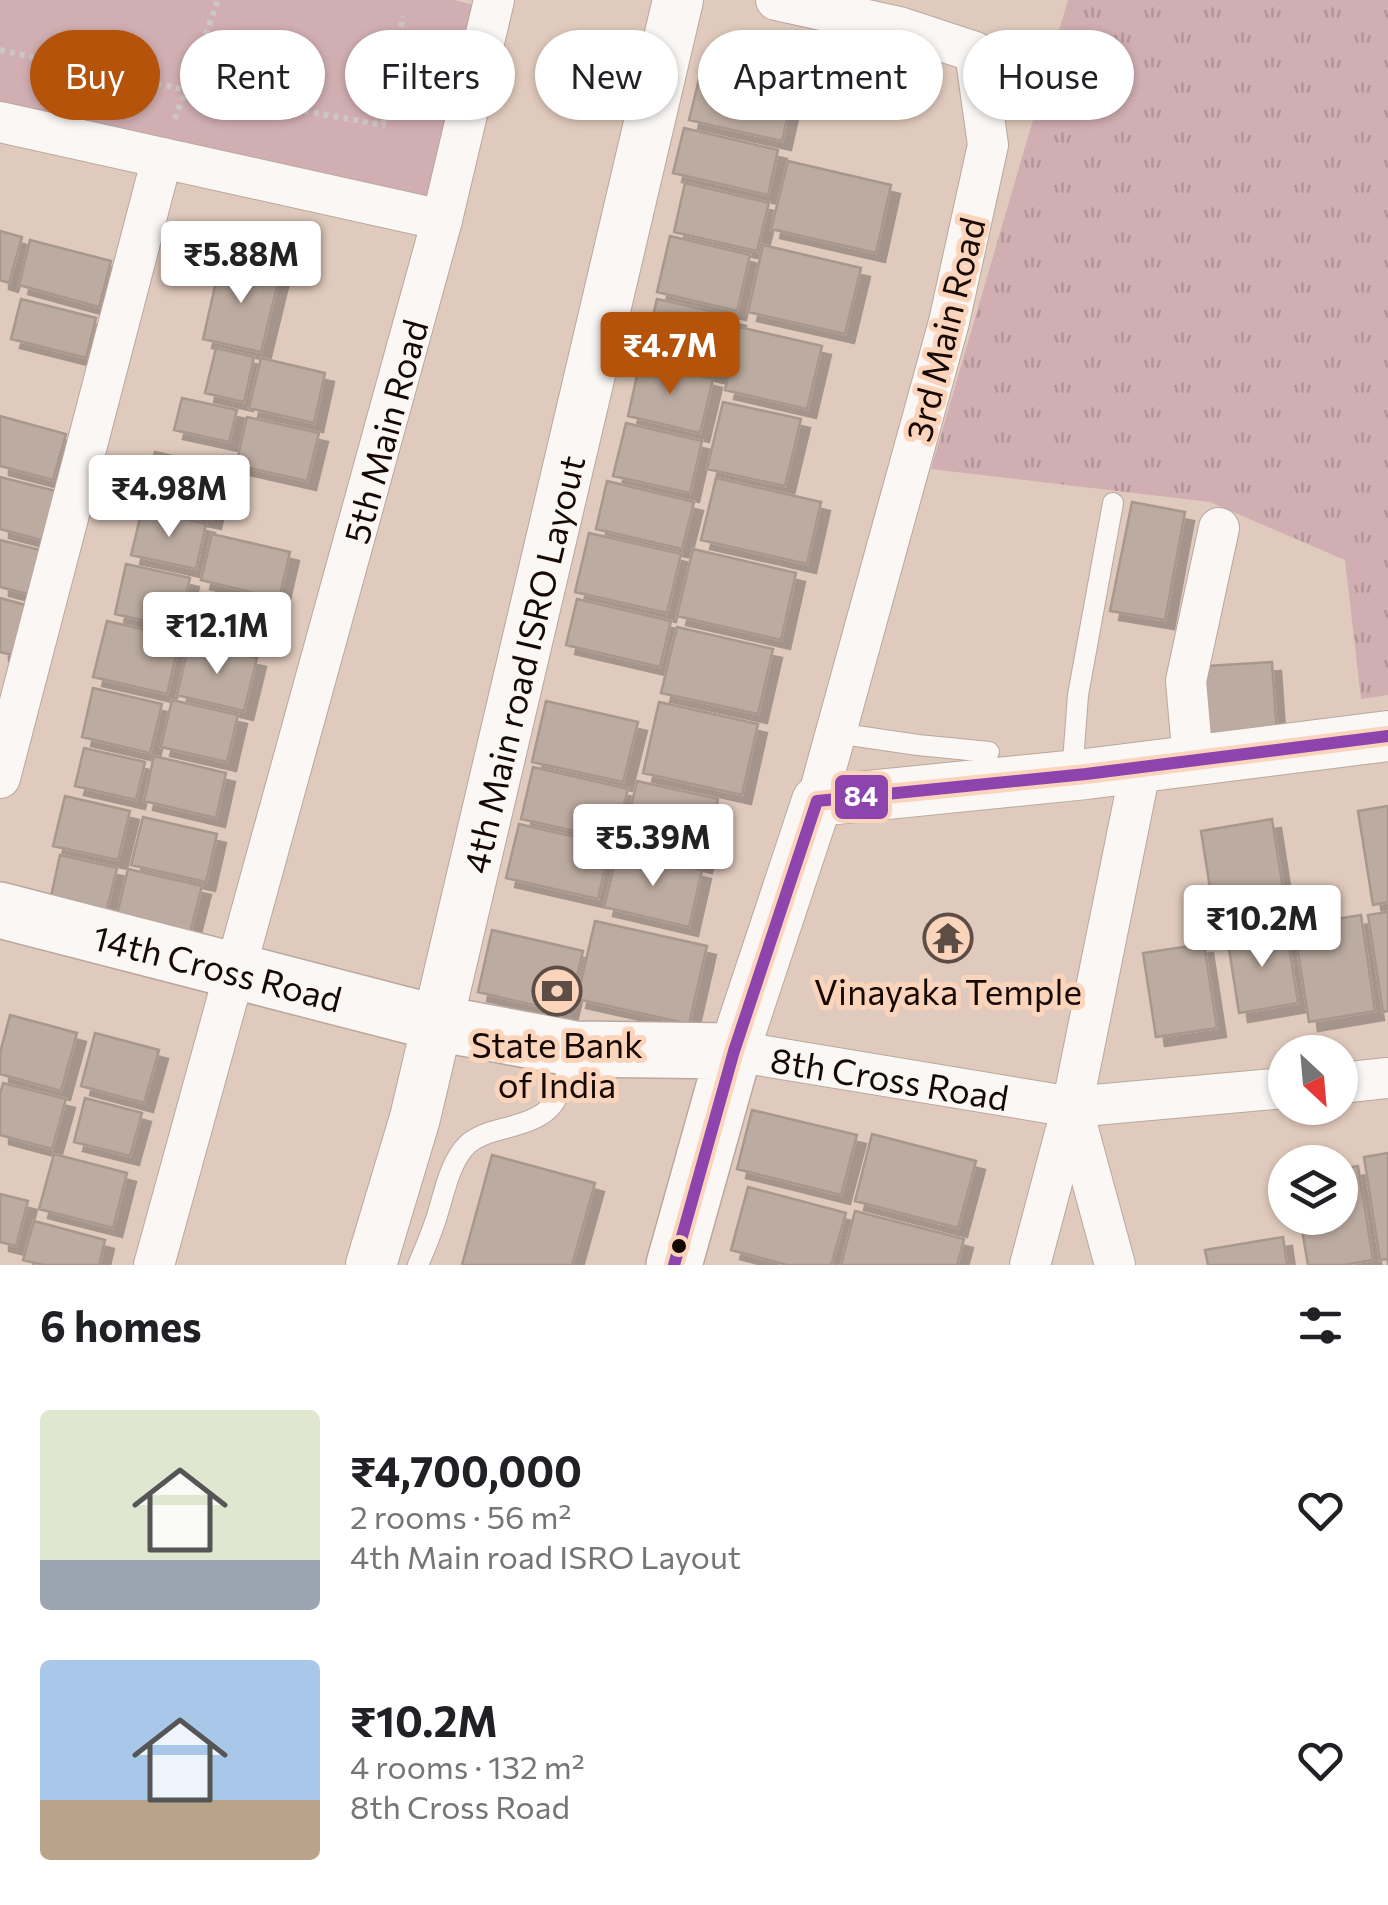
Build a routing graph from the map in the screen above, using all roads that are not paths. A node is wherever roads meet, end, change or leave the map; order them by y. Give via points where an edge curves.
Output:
1 (494, 0) edge
2 (678, 0) edge
3 (776, 0) edge
4 (0, 122) edge
5 (162, 158) junction
6 (442, 220) junction
7 (1112, 503) dead end
8 (1219, 528) dead end
9 (836, 733) junction
10 (1388, 736) edge
11 (989, 752) dead end
12 (1193, 761) junction
13 (1108, 770) junction
14 (0, 778) edge
15 (818, 801) junction
16 (0, 910) edge
17 (236, 969) junction
18 (437, 1023) junction
19 (576, 1049) junction
20 (734, 1051) junction
21 (1388, 1078) edge
22 (1358, 1081) edge
23 (1268, 1090) edge
24 (1072, 1108) junction
25 (154, 1265) edge
26 (371, 1265) edge
27 (418, 1265) edge
28 (674, 1265) edge
29 (1030, 1265) edge
30 (1115, 1265) edge

1 - 6 street, 5th Main Road
2 - 18 street, 4th Main road ISRO Layout
3 - 9 street, 3rd Main Road via 975,52 988,145 949,322
4 - 5 street
5 - 6 street
5 - 14 street
6 - 17 street, 5th Main Road
7 - 13 lane via 1078,696
8 - 12 street via 1186,681
9 - 11 lane
9 - 15 street, 3rd Main Road
10 - 12 street
12 - 13 street
13 - 15 street
13 - 24 street
15 - 20 street, 3rd Main Road
16 - 17 main road, 14th Cross Road
17 - 18 main road, 14th Cross Road
17 - 25 street, 5th Main Road
18 - 19 main road, 8th Cross Road
18 - 26 street, 4th Main road ISRO Layout
19 - 20 main road, 8th Cross Road
19 - 27 lane via 555,1103 542,1116 487,1133 456,1158
20 - 24 street, 8th Cross Road
20 - 28 main road, 3rd Main Road
21 - 22 street
23 - 24 street, 8th Cross Road
24 - 29 street
24 - 30 street

